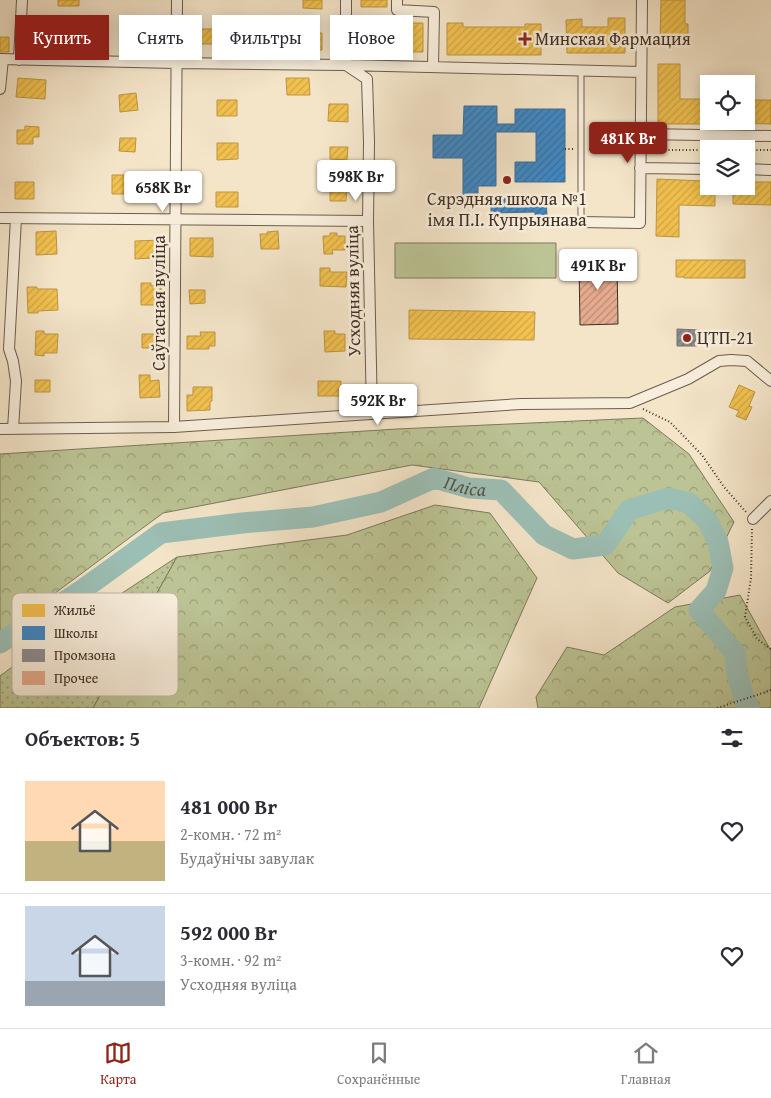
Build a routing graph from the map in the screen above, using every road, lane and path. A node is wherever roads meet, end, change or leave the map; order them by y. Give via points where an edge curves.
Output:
1 (22, 0) edge
2 (177, 0) edge
3 (346, 0) edge
4 (397, 0) edge
5 (642, 0) edge
6 (21, 15) edge
7 (1, 59) edge
8 (15, 60) edge
9 (19, 60) edge
10 (176, 63) junction
11 (346, 65) junction
12 (433, 67) junction
13 (581, 70) junction
14 (641, 72) junction
15 (0, 89) edge
16 (641, 134) junction
17 (771, 136) edge
18 (755, 150) edge
19 (771, 150) edge
20 (640, 168) junction
21 (700, 169) edge
22 (755, 170) edge
23 (771, 170) edge
24 (0, 218) edge
25 (16, 218) junction
26 (176, 220) junction
27 (368, 221) junction
28 (581, 222) joint
29 (771, 381) edge
30 (630, 403) junction
31 (372, 414) junction
32 (174, 427) junction
33 (0, 429) edge
34 (13, 429) junction
35 (771, 501) edge
36 (753, 519) junction
37 (771, 649) edge
38 (771, 690) edge
39 (717, 708) edge

1 - 6 street
2 - 10 street, Саўгасная вуліца
3 - 11 street
4 - 12 street via 398,10 434,12
5 - 14 street
7 - 8 street
7 - 15 street
9 - 10 street
10 - 11 street
10 - 26 street, Саўгасная вуліца
11 - 12 street
11 - 27 street, Усходняя вуліца via 367,78
12 - 13 street
13 - 14 street
13 - 28 lane
14 - 16 street
16 - 17 street
16 - 20 street
18 - 19 path
20 - 21 street
20 - 28 street via 640,223
22 - 23 street
24 - 25 street
25 - 26 street
25 - 34 street via 9,348 16,381
26 - 27 street
26 - 32 street, Саўгасная вуліца
27 - 31 street, Усходняя вуліца
29 - 30 street via 747,361 720,361 688,379
30 - 31 street via 521,404
30 - 36 path via 670,422 702,455 724,488
31 - 32 street
32 - 34 street
33 - 34 street
35 - 36 street
36 - 37 path via 751,578 745,617 757,639
38 - 39 path

